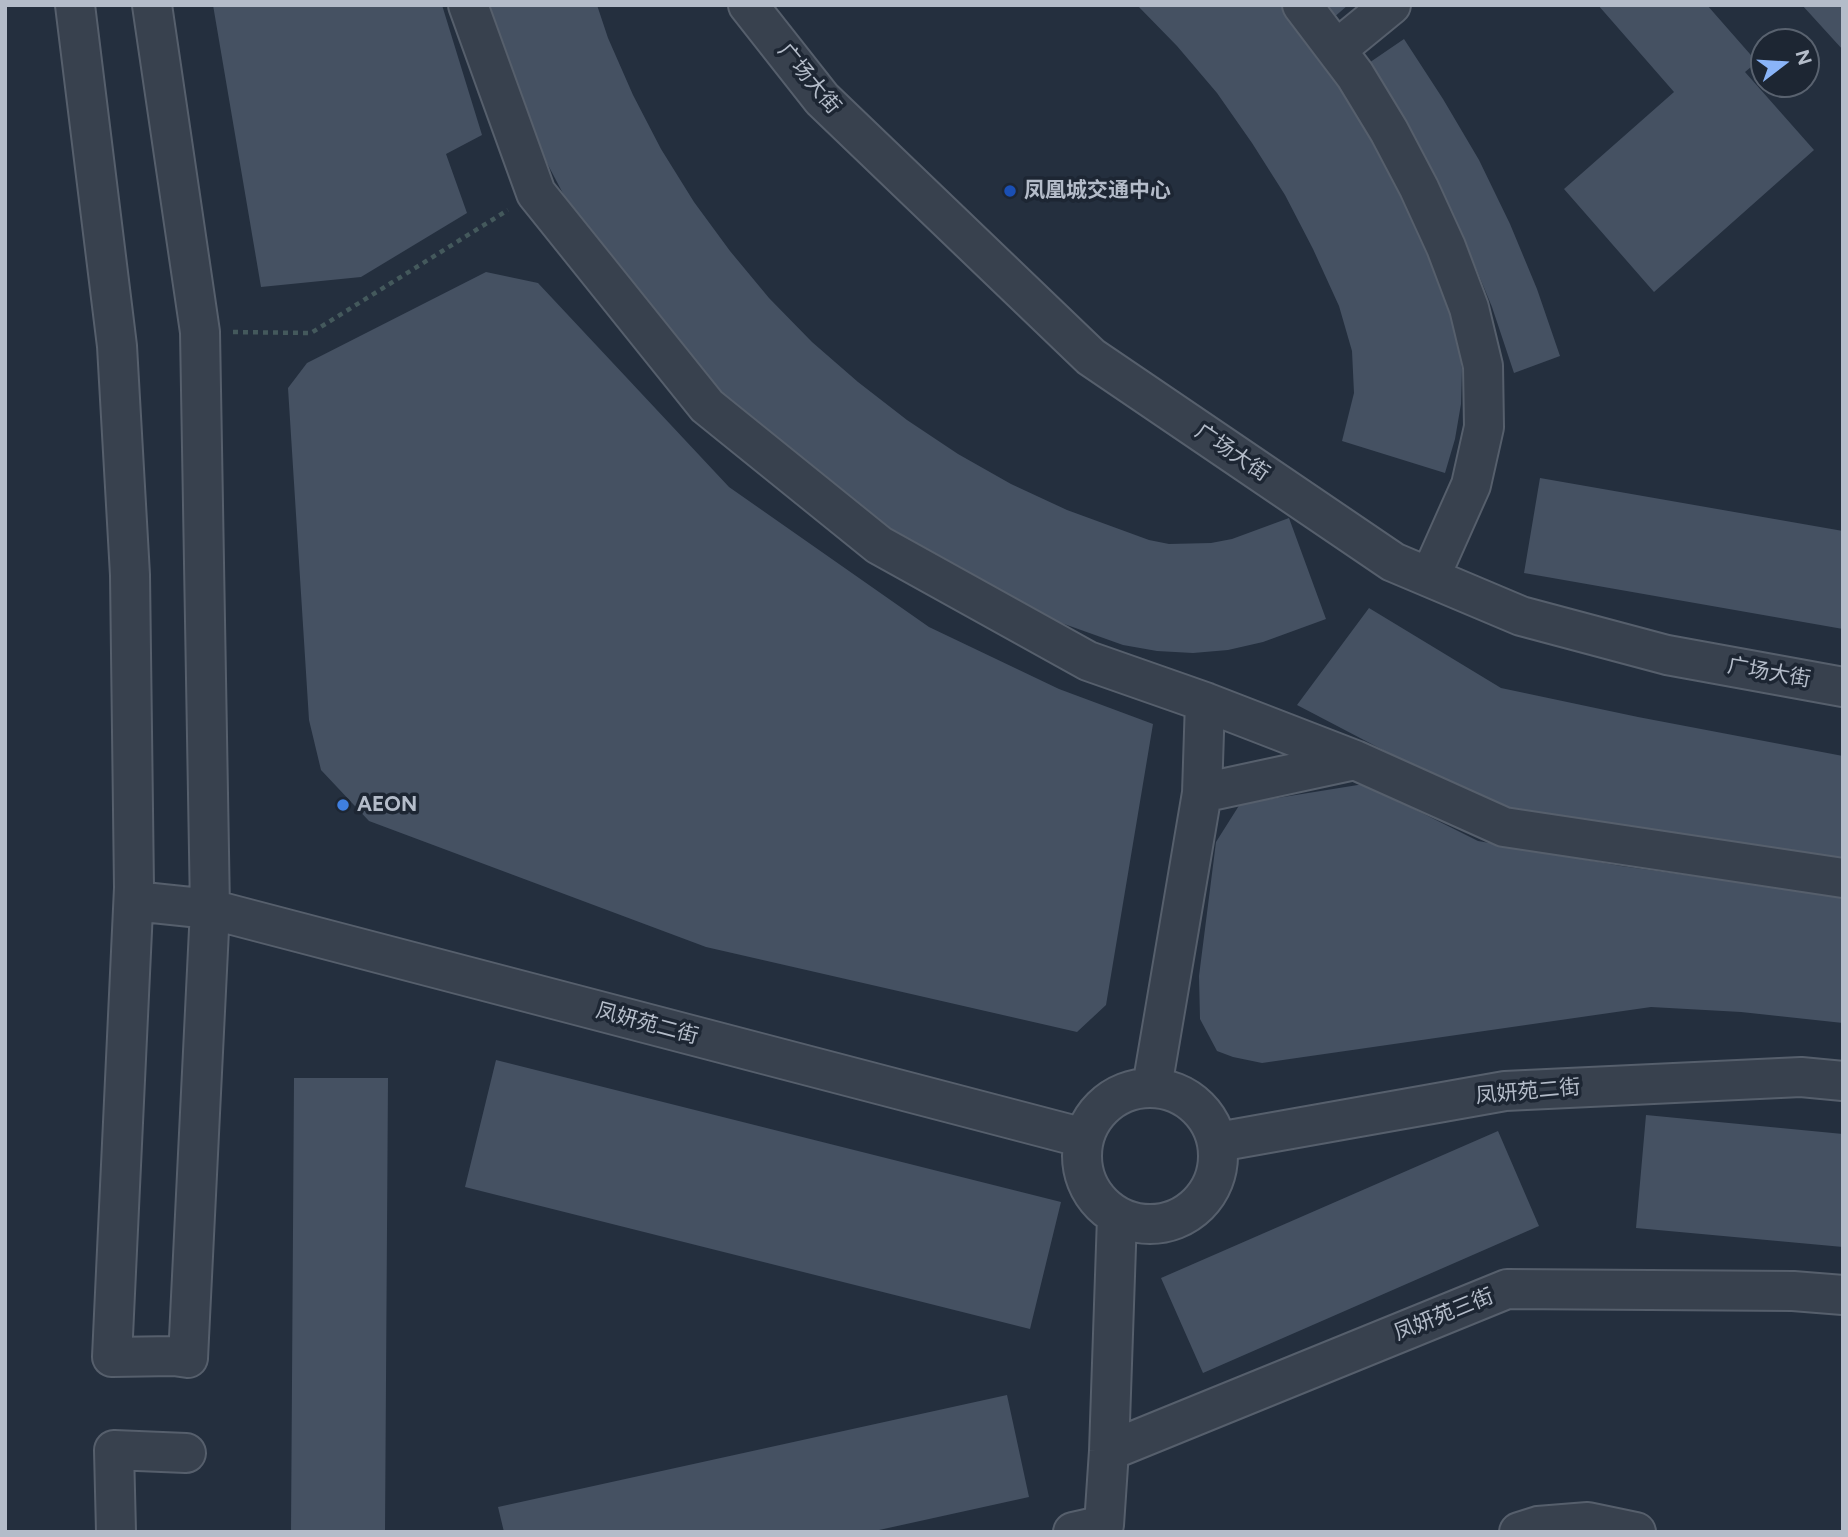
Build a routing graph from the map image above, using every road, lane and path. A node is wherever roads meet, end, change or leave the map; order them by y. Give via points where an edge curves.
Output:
1 (75, 5) edge
2 (152, 5) edge
3 (468, 5) edge
4 (748, 5) edge
5 (1302, 5) edge
6 (1391, 5) edge
7 (1336, 50) junction
8 (536, 193) junction
9 (200, 331) junction
10 (1430, 578) junction
11 (1843, 687) edge
12 (1205, 702) junction
13 (1355, 760) junction
14 (1202, 793) junction
15 (1843, 878) edge
16 (134, 901) junction
17 (210, 909) junction
18 (1843, 1081) edge
19 (1152, 1087) junction
20 (1084, 1138) junction
21 (1218, 1142) junction
22 (1117, 1217) junction
23 (1843, 1295) edge
24 (1109, 1451) junction
25 (186, 1453) dead end
26 (116, 1532) edge
27 (1073, 1532) edge
28 (1519, 1532) edge
29 (1636, 1532) edge

1 - 16 street via 117,346 130,575
2 - 9 street
3 - 8 street
4 - 10 street, 广场大街 via 822,99 1091,357 1392,562
5 - 7 street
6 - 7 street
7 - 10 street via 1419,188 1469,308 1483,366 1484,426 1471,485
8 - 9 path via 311,333
8 - 12 street via 707,406 879,545 1088,661
9 - 17 street
10 - 11 street, 广场大街 via 1521,616 1667,655
12 - 13 street
12 - 14 street
13 - 14 street
13 - 15 street via 1504,827
14 - 19 street
16 - 17 street, 凤妍苑二街
16 - 17 street via 112,1357 188,1358
17 - 20 street, 凤妍苑二街
18 - 21 street, 凤妍苑二街 via 1801,1077 1505,1091
19 - 20 street via 1129,1090 1109,1101 1093,1118
19 - 21 street via 1175,1092 1194,1103
20 - 22 street via 1082,1161 1087,1183 1099,1203
21 - 22 street via 1213,1186 1200,1205 1160,1225
22 - 24 street
23 - 24 street, 凤妍苑三街 via 1507,1289
24 - 27 street via 1104,1525
25 - 26 street via 114,1450
28 - 29 street via 1538,1525 1588,1522

